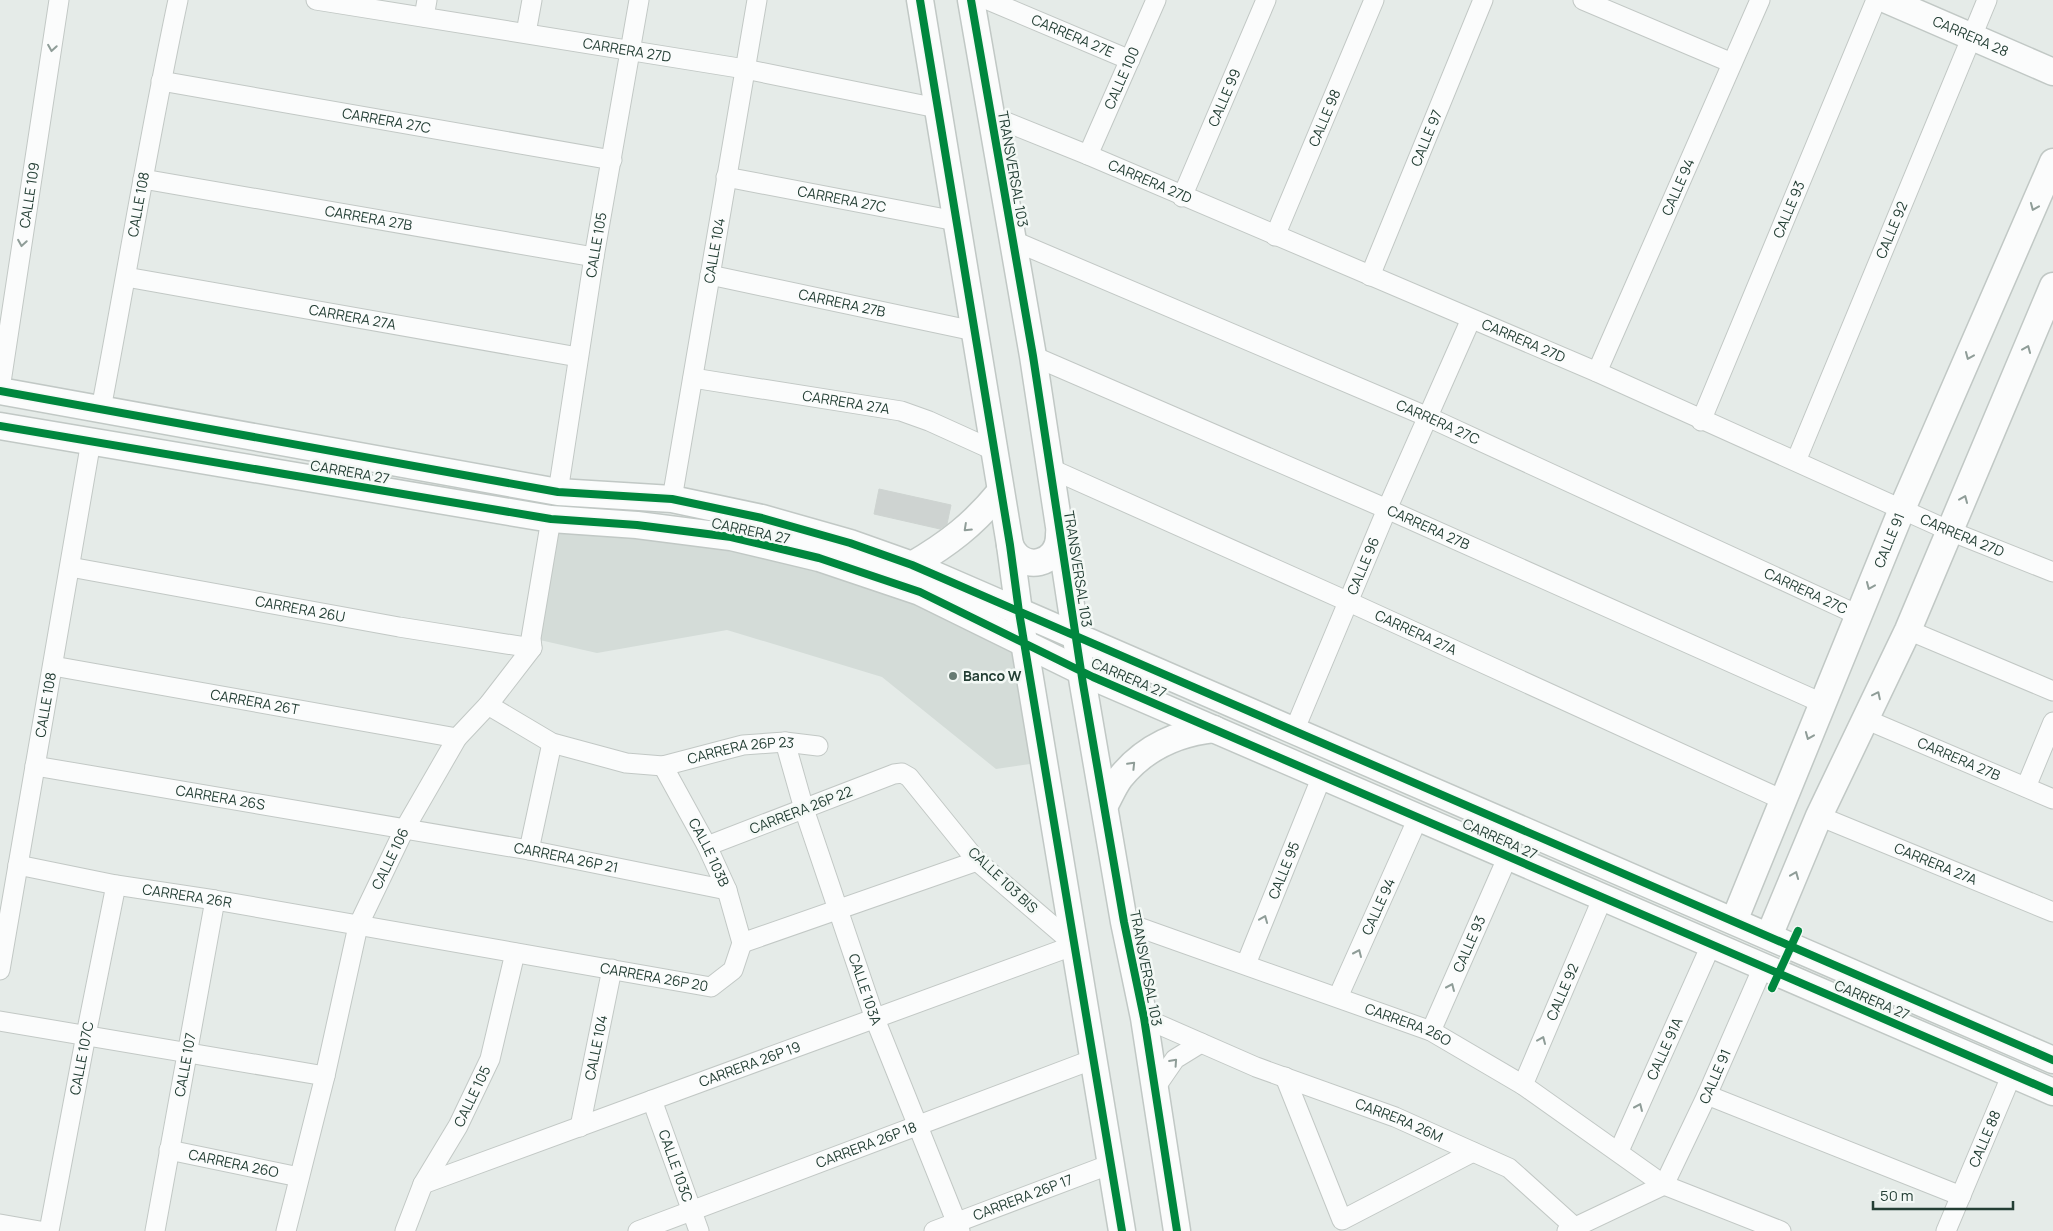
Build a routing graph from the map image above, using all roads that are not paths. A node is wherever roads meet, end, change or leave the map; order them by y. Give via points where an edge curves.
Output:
1 (59, 0) edge
2 (178, 0) edge
3 (321, 0) edge
4 (532, 0) edge
5 (639, 0) edge
6 (757, 0) edge
7 (920, 0) edge
8 (971, 0) edge
9 (988, 0) edge
10 (1156, 0) edge
11 (1266, 0) edge
12 (1374, 0) edge
13 (1483, 0) edge
14 (1583, 0) edge
15 (1760, 0) edge
16 (1876, 0) edge
17 (1887, 0) edge
18 (1987, 0) edge
19 (426, 9) edge
20 (526, 33) junction
21 (1971, 36) junction
22 (630, 51) junction
23 (1130, 60) junction
24 (1732, 63) junction
25 (745, 69) junction
26 (2053, 72) edge
27 (161, 81) junction
28 (937, 108) junction
29 (991, 116) junction
30 (1088, 155) junction
31 (612, 160) junction
32 (2053, 162) edge
33 (726, 177) junction
34 (143, 179) junction
35 (1182, 197) junction
36 (956, 221) junction
37 (1275, 236) junction
38 (1014, 241) junction
39 (594, 256) junction
40 (710, 275) junction
41 (1370, 276) junction
42 (126, 277) junction
43 (2053, 286) edge
44 (1471, 319) junction
45 (974, 331) junction
46 (1033, 356) junction
47 (578, 357) junction
48 (1597, 372) junction
49 (693, 378) junction
50 (0, 390) edge
51 (101, 409) junction
52 (1428, 418) junction
53 (1701, 420) junction
54 (0, 426) edge
55 (92, 442) junction
56 (993, 450) junction
57 (1796, 461) junction
58 (1049, 468) junction
59 (558, 492) junction
60 (1000, 492) junction
61 (672, 499) junction
62 (1387, 509) junction
63 (1902, 509) junction
64 (551, 519) junction
65 (1950, 531) junction
66 (1060, 534) junction
67 (1010, 544) junction
68 (912, 565) junction
69 (70, 567) junction
70 (2053, 572) edge
71 (1349, 602) junction
72 (1019, 612) junction
73 (1858, 615) junction
74 (1908, 630) junction
75 (1076, 637) junction
76 (1025, 644) junction
77 (532, 648) junction
78 (53, 666) junction
79 (1081, 672) junction
80 (2053, 691) edge
81 (1822, 702) junction
82 (488, 705) junction
83 (1865, 719) junction
84 (2053, 722) edge
85 (1214, 729) junction
86 (1294, 731) junction
87 (457, 738) junction
88 (785, 742) junction
89 (552, 743) junction
90 (818, 746) dead end
91 (35, 766) junction
92 (663, 766) junction
93 (894, 774) joint
94 (1322, 776) junction
95 (2026, 787) junction
96 (2053, 799) edge
97 (1783, 800) junction
98 (1105, 805) junction
99 (804, 809) junction
100 (1819, 816) junction
101 (1418, 818) junction
102 (404, 830) junction
103 (707, 846) junction
104 (529, 850) junction
105 (1508, 856) junction
106 (977, 861) junction
107 (18, 865) junction
108 (116, 885) junction
109 (727, 890) junction
110 (1603, 897) junction
111 (1745, 897) junction
112 (215, 900) junction
113 (838, 910) junction
114 (5, 911) edge
115 (1780, 912) junction
116 (2053, 912) edge
117 (1734, 921) junction
118 (1124, 922) junction
119 (358, 926) junction
120 (1769, 936) junction
121 (742, 943) junction
122 (1075, 944) junction
123 (1712, 945) junction
124 (515, 953) junction
125 (1246, 964) junction
126 (1763, 967) junction
127 (612, 969) junction
128 (0, 970) edge
129 (1338, 997) junction
130 (1144, 1018) junction
131 (875, 1019) junction
132 (0, 1021) edge
133 (1431, 1032) junction
134 (86, 1035) junction
135 (1200, 1043) junction
136 (188, 1054) junction
137 (1094, 1059) junction
138 (2053, 1060) edge
139 (2012, 1074) junction
140 (325, 1076) junction
141 (1285, 1077) junction
142 (1523, 1085) junction
143 (1155, 1088) junction
144 (2053, 1092) edge
145 (1707, 1095) junction
146 (652, 1100) junction
147 (918, 1126) junction
148 (580, 1127) junction
149 (169, 1150) junction
150 (1619, 1151) junction
151 (1473, 1152) junction
152 (1111, 1164) junction
153 (299, 1176) junction
154 (424, 1184) junction
155 (1664, 1185) junction
156 (1961, 1196) junction
157 (692, 1212) junction
158 (0, 1224) edge
159 (958, 1227) edge
160 (1578, 1228) edge
161 (40, 1231) edge
162 (49, 1231) edge
163 (154, 1231) edge
164 (286, 1231) edge
165 (405, 1231) edge
166 (638, 1231) edge
167 (699, 1231) edge
168 (934, 1231) edge
169 (1122, 1231) edge
170 (1177, 1231) edge
171 (1781, 1231) edge
172 (1946, 1231) edge

1 -> 50 street, CALLE 109
2 - 27 street, CALLE 108
3 - 19 street, CARRERA 27D
4 - 20 street
5 - 22 street, CALLE 105
6 - 25 street, CALLE 104
7 - 28 main road
8 - 29 main road, TRANSVERSAL 103
9 - 23 street, CARRERA 27E
10 - 23 street, CALLE 100
11 - 35 street, CALLE 99
12 - 37 street, CALLE 98
13 - 41 street, CALLE 97
14 - 24 street
15 - 24 street, CALLE 94
16 - 53 street, CALLE 93
17 - 21 main road, CARRERA 28
18 - 21 street, CALLE 92
19 - 20 street, CARRERA 27D
20 - 22 street, CARRERA 27D
21 - 26 main road, CARRERA 28
21 - 57 street, CALLE 92
22 - 25 street, CARRERA 27D
22 - 31 street, CALLE 105
23 - 30 street, CALLE 100
24 - 48 street, CALLE 94
25 - 28 street, CARRERA 27D
25 - 33 street, CALLE 104
27 - 31 street, CARRERA 27C
27 - 34 street, CALLE 108
28 - 36 main road
29 - 30 street, CARRERA 27D
29 - 38 main road, TRANSVERSAL 103
30 - 35 street, CARRERA 27D
31 - 39 street, CALLE 105
32 -> 63 main road, CALLE 91
33 - 36 street, CARRERA 27C
33 - 40 street, CALLE 104
34 - 39 street, CARRERA 27B
34 - 42 street, CALLE 108
35 - 37 street, CARRERA 27D
36 - 45 main road
37 - 41 street, CARRERA 27D
38 - 46 main road, TRANSVERSAL 103
38 - 52 street, CARRERA 27C
39 - 47 street, CALLE 105
40 - 45 street, CARRERA 27B
40 - 49 street, CALLE 104
41 - 44 street, CARRERA 27D
42 - 47 street, CARRERA 27A
42 - 51 street, CALLE 108
65 -> 43 main road
44 - 48 street, CARRERA 27D
44 - 52 street, CALLE 96
45 - 56 main road
46 - 58 main road, TRANSVERSAL 103
46 - 62 street, CARRERA 27B
47 - 59 street, CALLE 105
48 - 53 street, CARRERA 27D
49 - 56 street, CARRERA 27A via 901,411
49 - 61 street, CALLE 104
50 - 51 main road, CARRERA 27
51 - 59 main road, CARRERA 27
52 - 62 street, CALLE 96
52 - 73 street, CARRERA 27C
53 - 57 street, CARRERA 27D
54 - 55 main road, CARRERA 27
55 - 64 main road, CARRERA 27
55 - 69 street, CALLE 108
56 - 60 main road
57 - 63 street, CARRERA 27D
58 - 66 main road, TRANSVERSAL 103
58 - 71 street, CARRERA 27A
59 - 61 main road, CARRERA 27
60 - 67 main road
60 -> 68 main road via 962,533
61 - 68 main road, CARRERA 27 via 762,518
62 - 71 street, CALLE 96
62 - 81 street, CARRERA 27B
63 - 65 street, CARRERA 27D
63 -> 73 main road, CALLE 91
64 - 76 main road, CARRERA 27 via 637,525 731,537 820,558 920,592
64 - 77 street
65 - 70 street, CARRERA 27D
65 - 74 main road
66 - 67 main road via 1056,550 1038,562 1020,558
66 - 75 main road, TRANSVERSAL 103
67 - 72 main road
68 - 72 main road, CARRERA 27
69 - 77 street, CARRERA 26U
69 - 78 street, CALLE 108
71 - 86 street, CALLE 96
71 - 97 street, CARRERA 27A
72 - 75 main road, CARRERA 27
72 - 76 main road
73 - 81 main road, CALLE 91
74 - 80 street
83 -> 74 main road
75 - 79 main road, TRANSVERSAL 103
75 - 86 main road, CARRERA 27
76 - 79 main road, CARRERA 27
76 - 122 main road
77 - 82 street, CALLE 106
78 - 87 street, CARRERA 26T
78 - 91 street, CALLE 108
79 - 85 main road, CARRERA 27
79 - 98 main road, TRANSVERSAL 103
81 -> 97 main road, CALLE 91
82 - 87 street, CALLE 106
82 - 89 street, CARRERA 26P 23
83 - 95 street, CARRERA 27B
83 - 100 main road
84 - 95 street
85 - 94 main road, CARRERA 27
98 -> 85 main road via 1120,779 1140,757 1166,741 1194,731
86 - 117 main road, CARRERA 27
87 - 102 street, CALLE 106
88 - 90 street, CARRERA 26P 23
88 - 92 street, CARRERA 26P 23 via 743,745
88 - 99 street, CALLE 103A
89 - 92 street, CARRERA 26P 23 via 626,763
89 - 104 street
91 - 102 street, CARRERA 26S
91 - 107 street, CALLE 108
92 - 103 street, CALLE 103B
93 - 99 street, CARRERA 26P 22
93 - 106 street, CALLE 103 BIS via 902,773 909,777
94 - 101 main road, CARRERA 27
125 -> 94 street, CALLE 95
95 - 96 street, CARRERA 27B
97 - 111 main road, CALLE 91
98 - 118 main road, TRANSVERSAL 103
99 - 103 street, CARRERA 26P 22
99 - 113 street, CALLE 103A
115 -> 100 main road
100 - 116 street, CARRERA 27A
101 - 105 main road, CARRERA 27
129 -> 101 street, CALLE 94
102 - 104 street, CARRERA 26P 21
102 - 119 street, CALLE 106
103 - 109 street, CALLE 103B
104 - 109 street, CARRERA 26P 21
105 - 110 main road, CARRERA 27
133 -> 105 street, CALLE 93
106 - 113 street
106 - 122 street, CALLE 103 BIS
107 - 108 street, CARRERA 26R
107 - 114 street, CALLE 108
108 - 112 street, CARRERA 26R
108 - 134 street, CALLE 107C
109 - 121 street, CALLE 103B
110 - 123 main road, CARRERA 27
142 -> 110 street, CALLE 92
111 - 115 main road via 1760,910
111 - 117 main road, CALLE 91
112 - 119 street, CARRERA 26R
112 - 136 street, CALLE 107
113 - 121 street
113 - 131 street, CALLE 103A
114 - 128 street, CALLE 108
115 - 120 main road
117 - 120 main road, CARRERA 27
118 - 125 street, CARRERA 26O
118 - 130 main road, TRANSVERSAL 103
119 - 124 street, CARRERA 26P 20
119 - 140 street, CALLE 106
120 - 138 main road, CARRERA 27
121 - 127 street, CARRERA 26P 20 via 733,970 711,987
122 - 131 street, CARRERA 26P 19
122 - 137 main road
123 - 126 main road, CARRERA 27
150 -> 123 street, CALLE 91A
124 - 127 street, CARRERA 26P 20
124 - 154 street, CALLE 105 via 490,1059 458,1126
125 - 129 street, CARRERA 26O
126 - 139 main road, CARRERA 27
126 - 145 street, CALLE 91
127 - 148 street, CALLE 104
129 - 133 street, CARRERA 26O
130 - 135 street, CARRERA 26M
130 - 143 main road, TRANSVERSAL 103
131 - 146 street, CARRERA 26P 19
131 - 147 street, CALLE 103A
132 - 134 street
133 - 142 street, CARRERA 26O
134 - 136 street
134 - 162 street, CALLE 107C
135 - 141 street, CARRERA 26M
143 -> 135 street via 1175,1059
136 - 140 street
136 - 149 street, CALLE 107
137 - 147 street, CARRERA 26P 18
137 - 152 main road
139 - 144 main road, CARRERA 27
139 - 156 street, CALLE 88
140 - 153 street, CALLE 106
141 - 151 street, CARRERA 26M via 1395,1117
141 - 151 street via 1342,1220
142 - 150 street, CARRERA 26O
143 - 170 main road, TRANSVERSAL 103
145 - 155 street, CALLE 91
145 - 156 street
146 - 148 street, CARRERA 26P 19
146 - 157 street, CALLE 103C
147 - 157 street, CARRERA 26P 18
147 - 159 street, CALLE 103A
148 - 154 street, CARRERA 26P 19
149 - 153 street, CARRERA 26O
149 - 163 street, CALLE 107
150 - 155 street, CARRERA 26O
151 - 160 street, CARRERA 26M via 1509,1168
152 - 159 street, CARRERA 26P 17
152 - 169 main road
153 - 164 street, CALLE 106
154 - 165 street, CALLE 105
155 - 160 street
155 - 171 street, CARRERA 26O
156 - 172 street, CALLE 88
157 - 166 street, CARRERA 26P 18
157 - 167 street, CALLE 103C
158 - 161 street
159 - 168 street, CARRERA 26P 17

